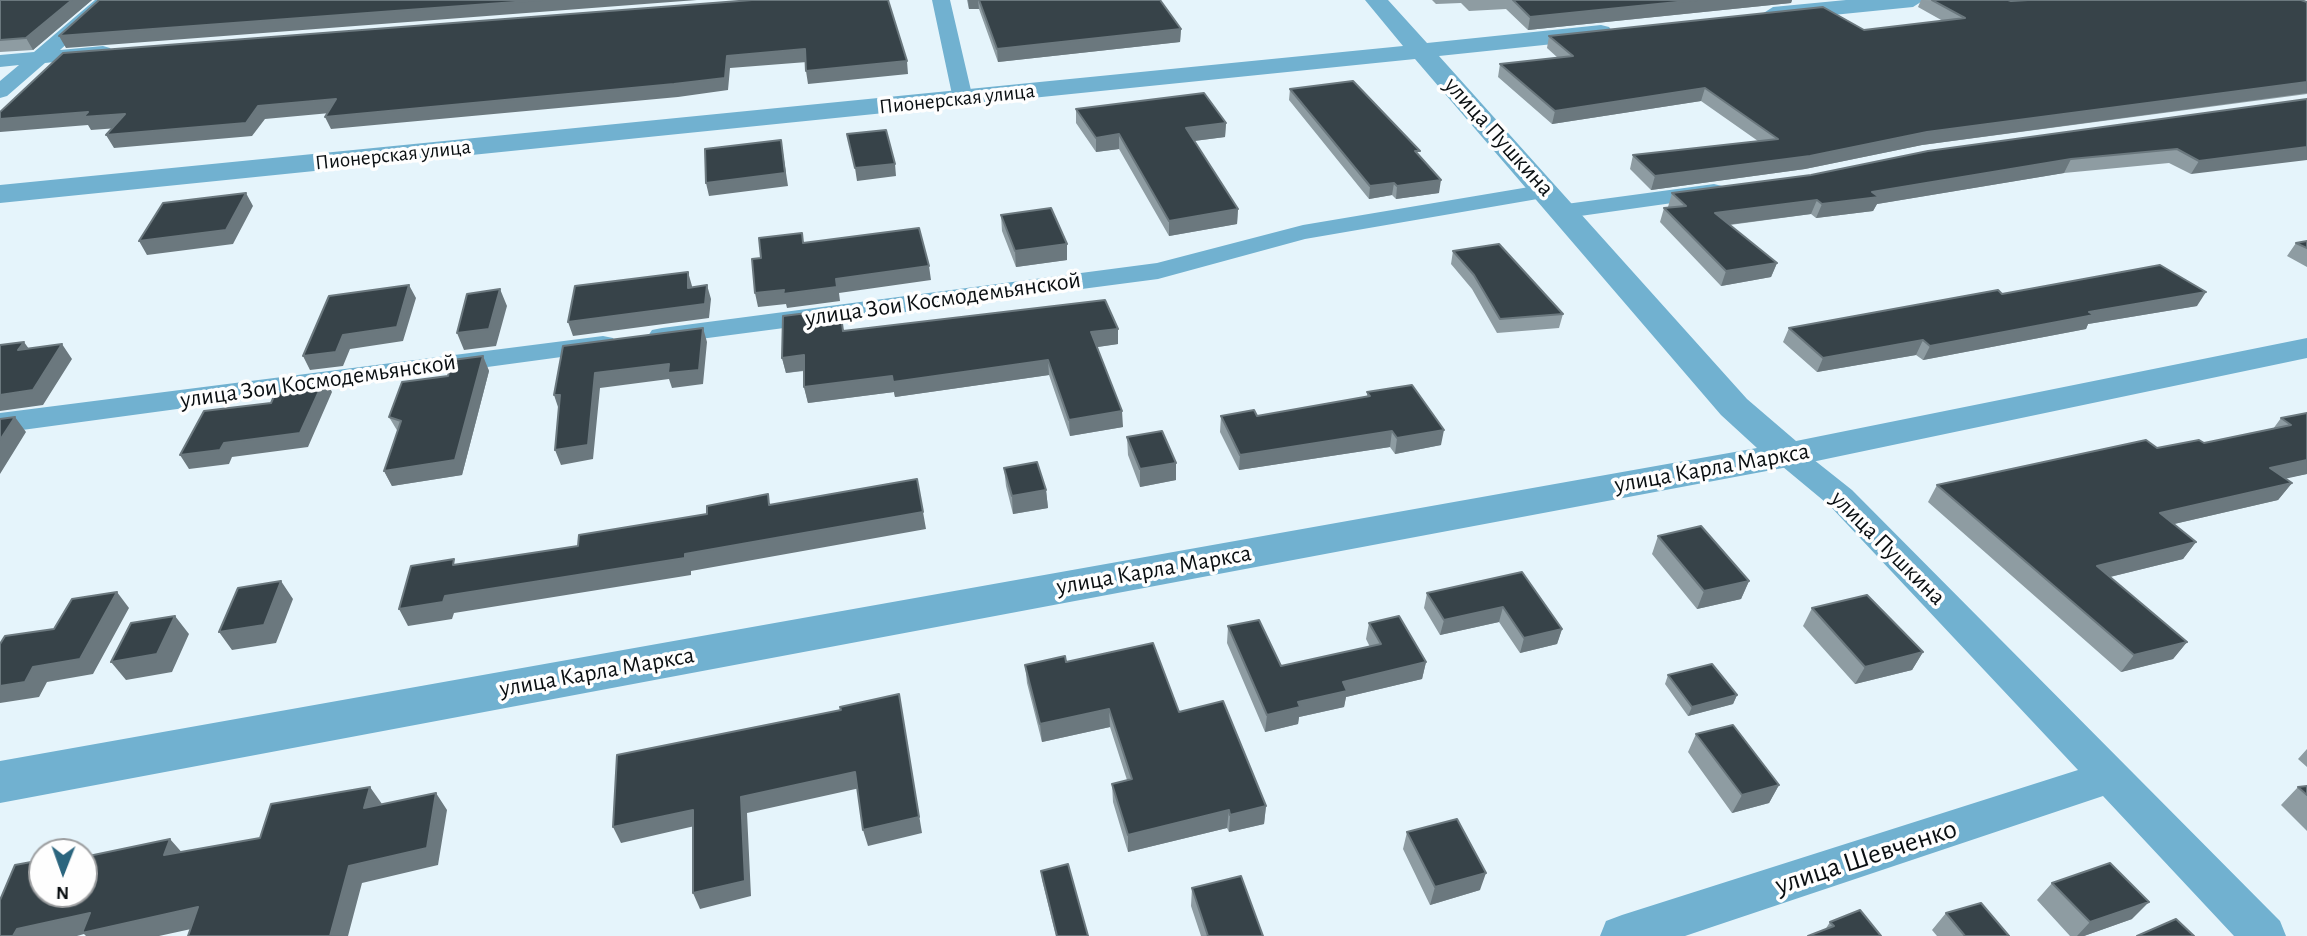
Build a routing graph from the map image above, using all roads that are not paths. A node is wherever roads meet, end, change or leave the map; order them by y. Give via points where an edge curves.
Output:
1 (106, 0) edge
2 (941, 0) edge
3 (1376, 0) edge
4 (1913, 0) edge
5 (1749, 17) edge
6 (1626, 29) edge
7 (1421, 50) junction
8 (123, 51) edge
9 (40, 57) junction
10 (0, 61) edge
11 (0, 92) edge
12 (963, 99) junction
13 (1739, 188) edge
14 (0, 194) edge
15 (1556, 201) junction
16 (2307, 348) edge
17 (0, 423) edge
18 (1788, 455) junction
19 (2110, 777) junction
20 (0, 782) edge
21 (1622, 936) edge
22 (2264, 936) edge

1 - 9 street
2 - 12 street
3 - 7 street, улица Пушкина
4 - 5 street
6 - 7 street, Пионерская улица
7 - 12 street, Пионерская улица
7 - 15 street, улица Пушкина
8 - 9 street
9 - 10 street
9 - 11 street
12 - 14 street, Пионерская улица
13 - 15 street, улица Зои Космодемьянской
15 - 17 street, улица Зои Космодемьянской via 1303,232 1158,271
15 - 18 street, улица Пушкина via 1734,407
16 - 18 street, улица Карла Маркса
18 - 19 street, улица Пушкина via 1841,498
18 - 20 street, улица Карла Маркса
19 - 21 street, улица Шевченко
19 - 22 street, улица Пушкина

